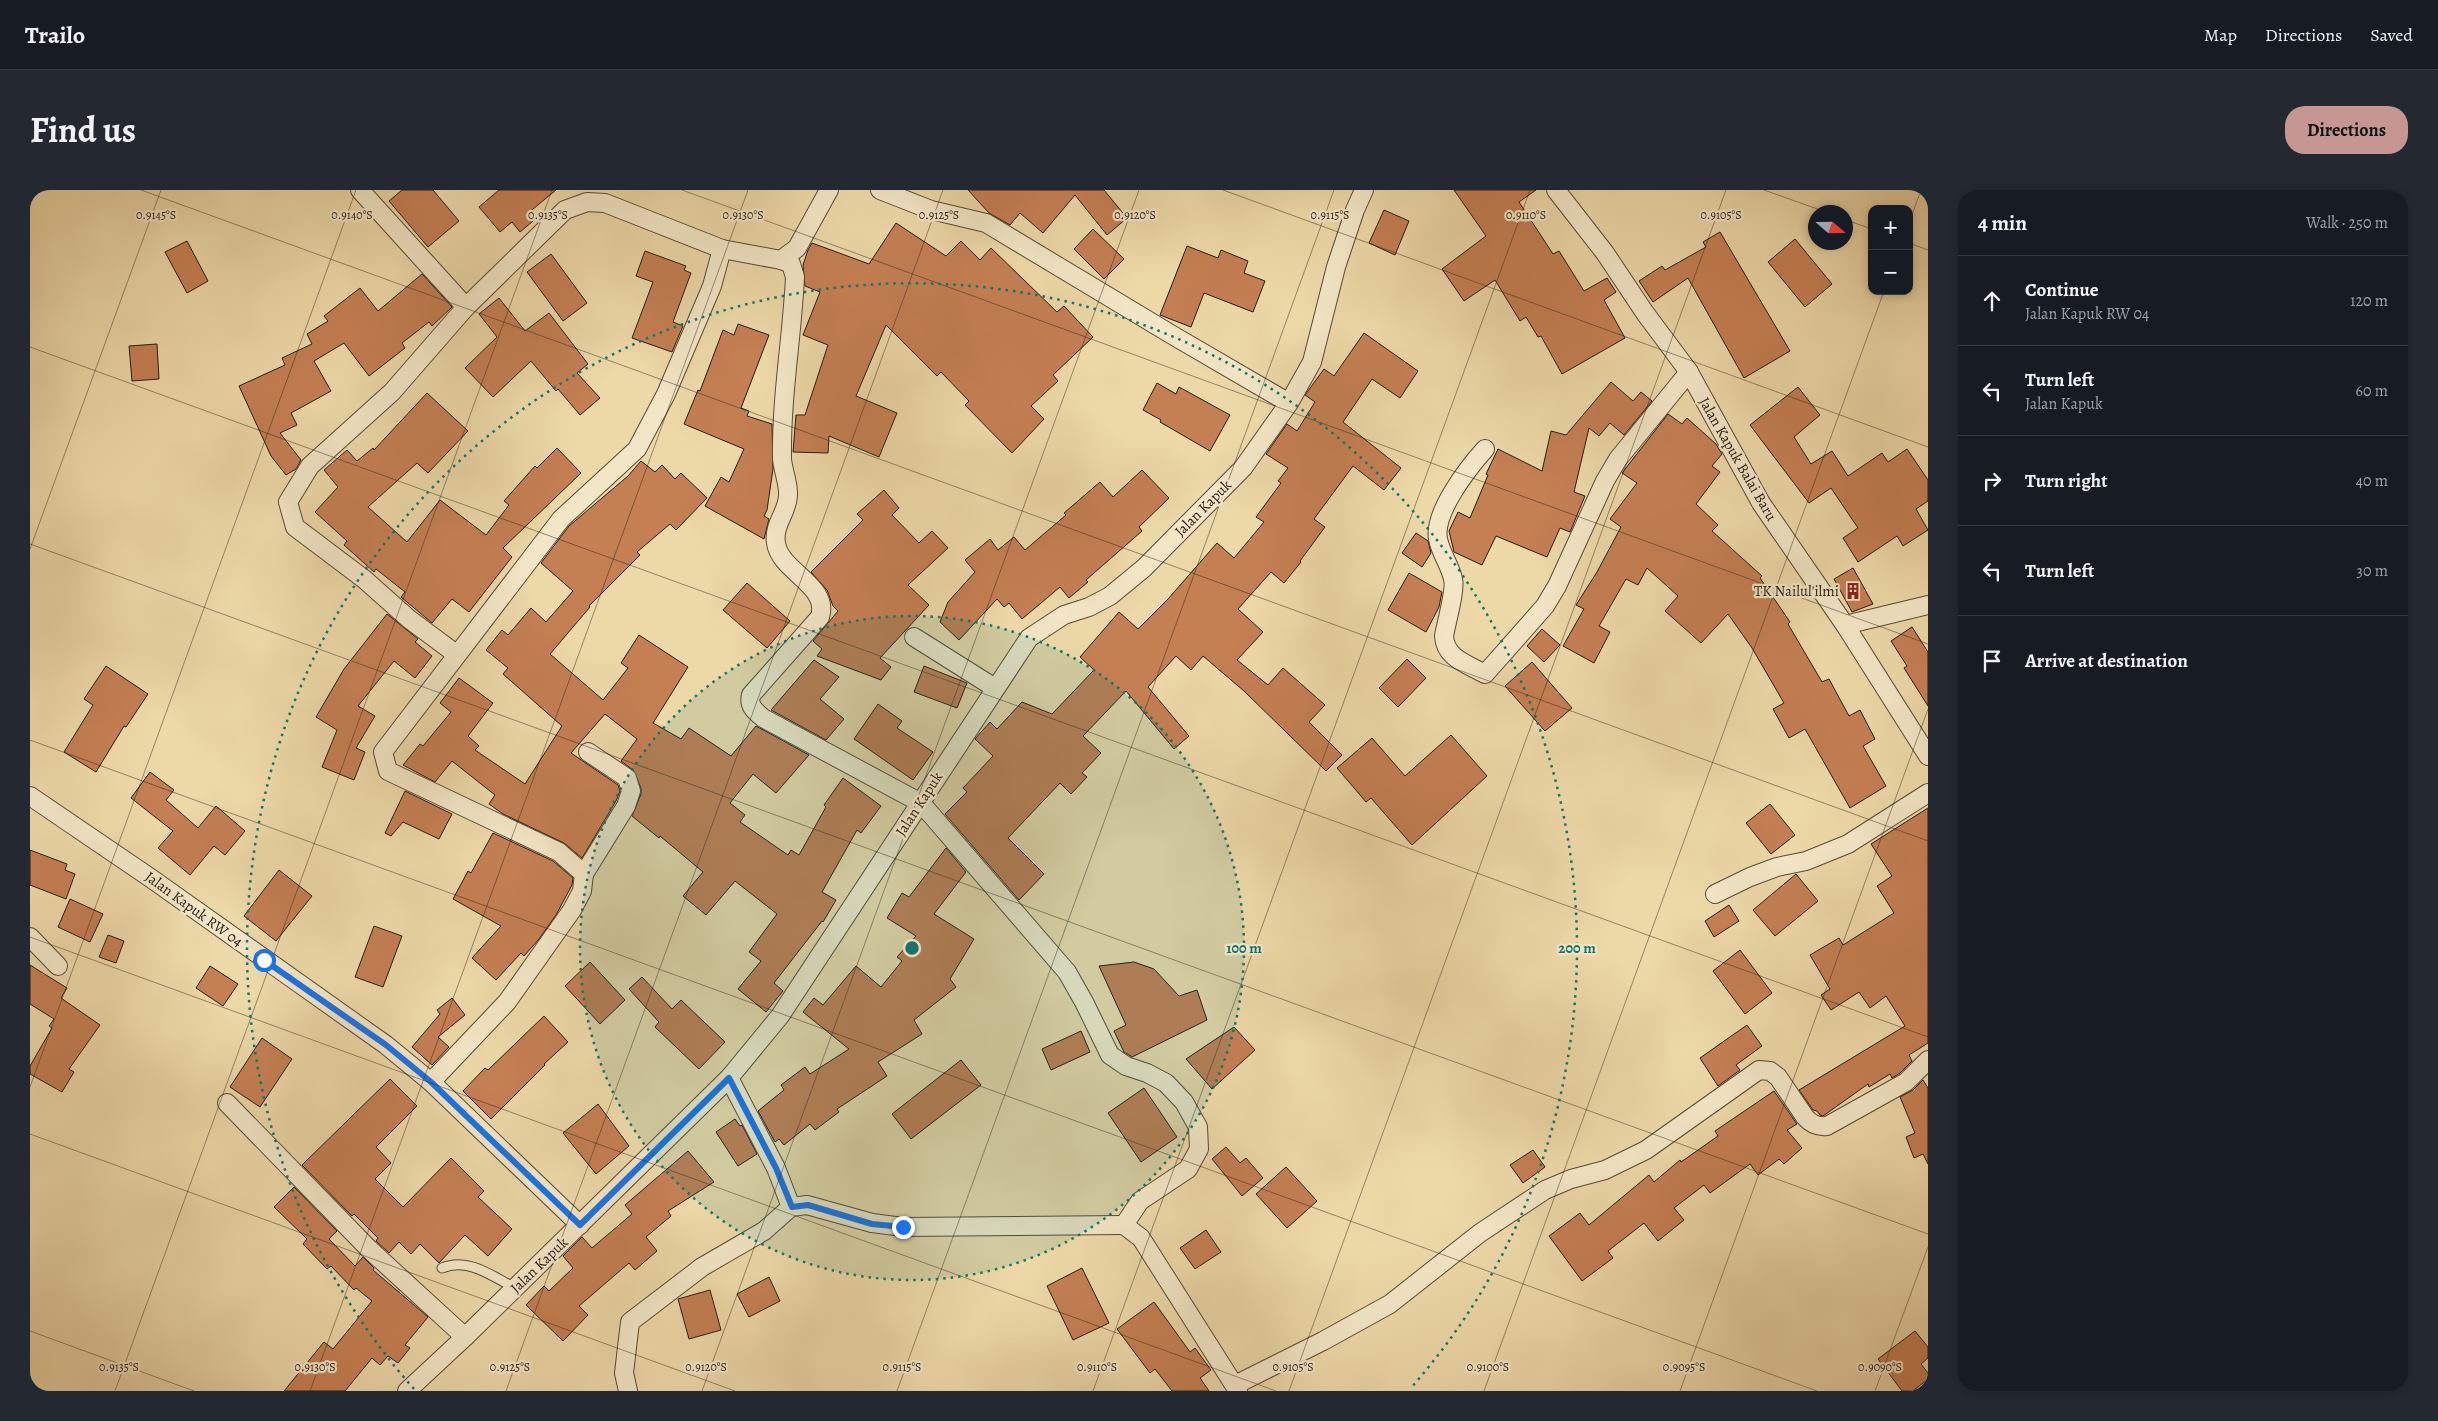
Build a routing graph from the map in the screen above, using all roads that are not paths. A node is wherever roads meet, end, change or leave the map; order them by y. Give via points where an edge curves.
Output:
1 (360, 190) edge
2 (829, 190) edge
3 (880, 190) edge
4 (1364, 190) edge
5 (1556, 190) edge
6 (722, 249) junction
7 (781, 260) junction
8 (466, 307) junction
9 (1689, 372) junction
10 (1289, 403) junction
11 (1485, 449) dead end
12 (1928, 605) edge
13 (1845, 625) junction
14 (914, 637) dead end
15 (456, 654) junction
16 (995, 688) junction
17 (588, 752) dead end
18 (1928, 756) edge
19 (1928, 793) edge
20 (30, 797) edge
21 (920, 803) junction
22 (584, 874) junction
23 (1715, 894) dead end
24 (30, 937) edge
25 (58, 966) dead end
26 (1928, 1060) edge
27 (729, 1078) junction
28 (431, 1082) junction
29 (227, 1103) dead end
30 (792, 1207) junction
31 (580, 1225) junction
32 (1124, 1225) junction
33 (442, 1268) dead end
34 (515, 1288) junction
35 (465, 1337) junction
36 (1237, 1388) edge
37 (406, 1391) edge
38 (628, 1391) edge

1 - 8 street
2 - 7 street via 797,248
3 - 10 street via 931,210 986,223
4 - 10 street, Jalan Kapuk via 1336,267 1312,362
5 - 9 street, Jalan Kapuk Balai Baru
6 - 7 street
6 - 8 street via 605,203 587,202 564,210
6 - 15 street via 712,286 666,394 636,449 561,518
7 - 21 street via 791,264 795,277 782,460 788,497 776,527 776,544 785,561 820,599 823,608 820,617 749,700 763,718
8 - 15 street via 392,392 310,466 288,502 295,527
9 - 11 street via 1618,459 1558,586 1545,606 1485,674 1450,655 1444,645 1454,580 1438,540 1437,528 1453,493
9 - 13 street, Jalan Kapuk Balai Baru via 1761,503
10 - 16 street, Jalan Kapuk via 1243,468 1144,568 1110,596 1064,615 1029,638
12 - 13 street
13 - 18 street, Jalan Kapuk Balai Baru
14 - 16 street
15 - 22 street via 383,752 388,771 558,852
16 - 21 street, Jalan Kapuk
17 - 22 street via 627,778 631,791 626,806
19 - 23 street via 1848,844 1806,861 1776,867
20 - 28 street, Jalan Kapuk RW 04 via 386,1045
21 - 27 street, Jalan Kapuk via 780,1016
21 - 32 street via 1067,972 1110,1055 1126,1066 1166,1082 1184,1102 1198,1126 1199,1149 1188,1169 1140,1202
22 - 28 street via 582,891 572,910 507,1002
24 - 25 street
26 - 36 street via 1906,1082 1827,1126 1809,1122 1778,1078 1770,1071 1759,1070 1646,1150 1605,1170 1545,1190 1480,1233 1390,1304
27 - 30 street via 776,1168
27 - 31 street, Jalan Kapuk
28 - 31 street, Jalan Kapuk RW 04
29 - 35 street via 369,1249
30 - 32 street via 808,1205 872,1224 903,1227
30 - 38 street via 764,1232 702,1267 630,1322 624,1373
31 - 34 street, Jalan Kapuk
32 - 36 street via 1141,1238
33 - 34 lane via 454,1263 466,1264
34 - 35 street, Jalan Kapuk
35 - 37 street, Jalan Kapuk

